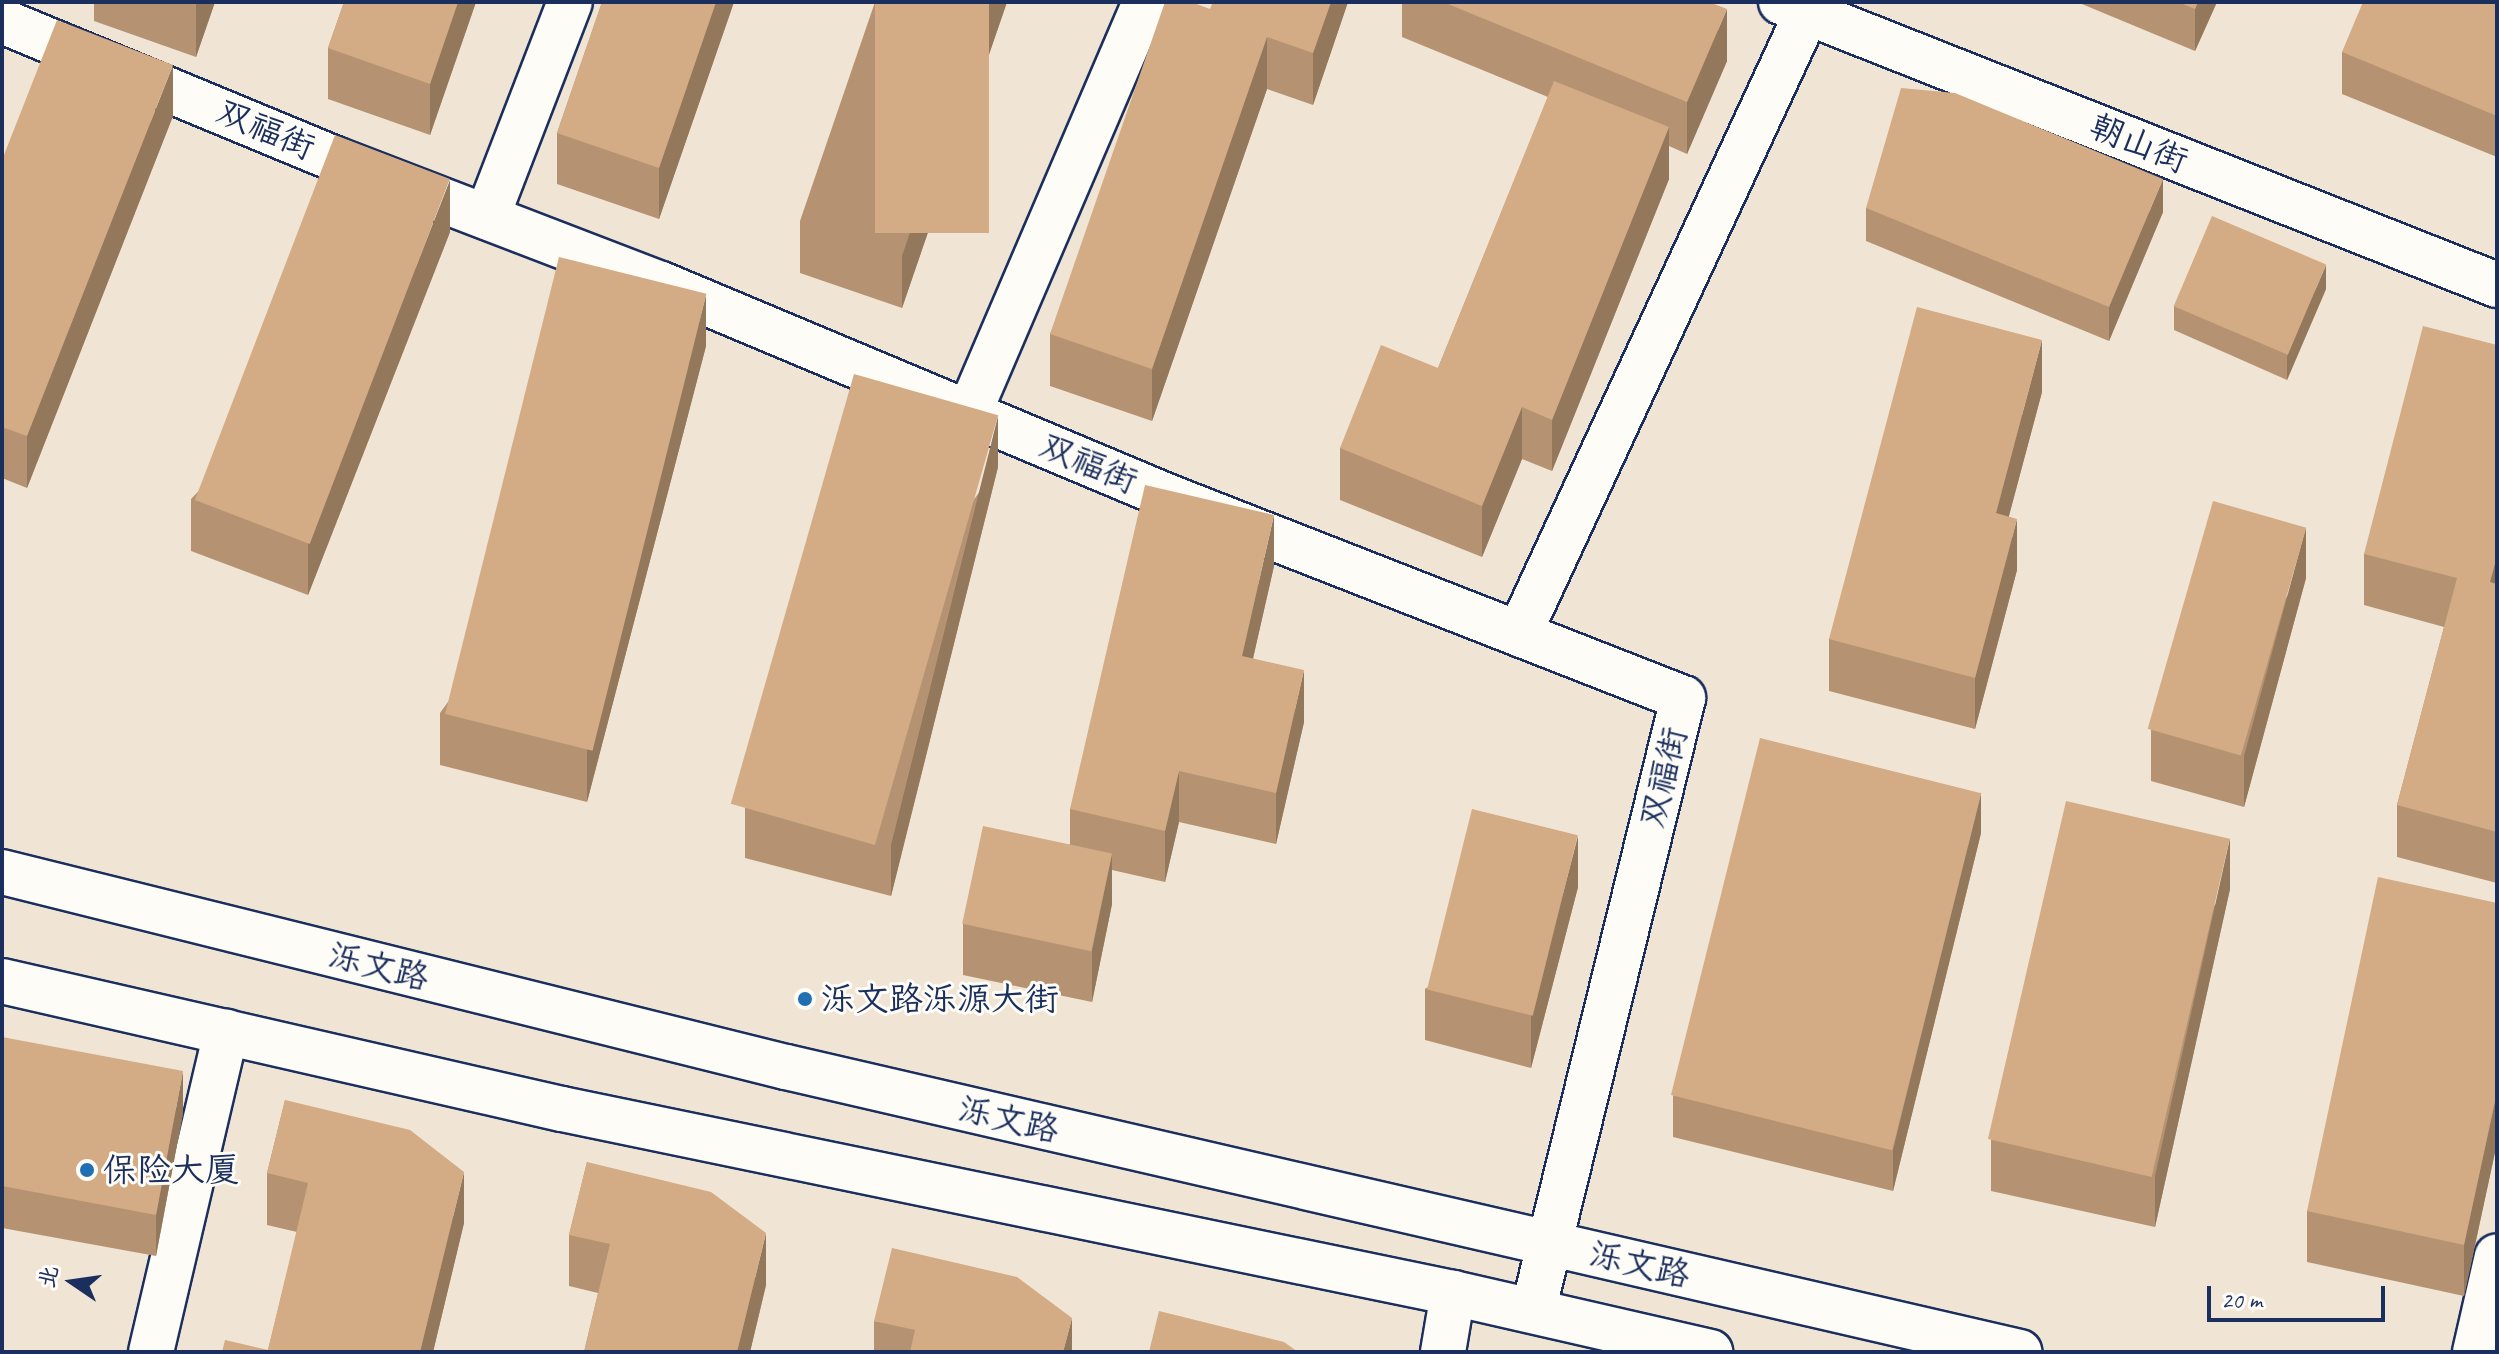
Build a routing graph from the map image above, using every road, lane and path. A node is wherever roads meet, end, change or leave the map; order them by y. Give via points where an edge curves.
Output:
1 (570, 2) edge
2 (1145, 2) edge
3 (1800, 5) edge
4 (2, 21) edge
5 (487, 217) junction
6 (2497, 285) edge
7 (969, 413) junction
8 (1519, 634) junction
9 (2, 872) edge
10 (2, 981) edge
11 (226, 1032) junction
12 (1546, 1243) junction
13 (2497, 1256) edge
14 (1453, 1293) junction
15 (1533, 1311) junction
16 (151, 1352) edge
17 (1443, 1352) edge
18 (1710, 1352) edge
19 (2019, 1352) edge
20 (2475, 1352) edge

1 - 5 street
2 - 7 street
3 - 6 street, 朝山街
3 - 8 street
4 - 5 street, 双福街
5 - 7 street, 双福街
7 - 8 street, 双福街
8 - 12 street, 双福街 via 1683,698
9 - 12 street, 泺文路 via 786,1067
10 - 11 street, 泺文路
11 - 14 street, 泺文路 via 669,1132
11 - 16 street
12 - 15 street, 双福街
12 - 19 street, 泺文路
13 - 20 street
14 - 15 street, 泺文路
14 - 17 street
15 - 18 street, 泺文路

